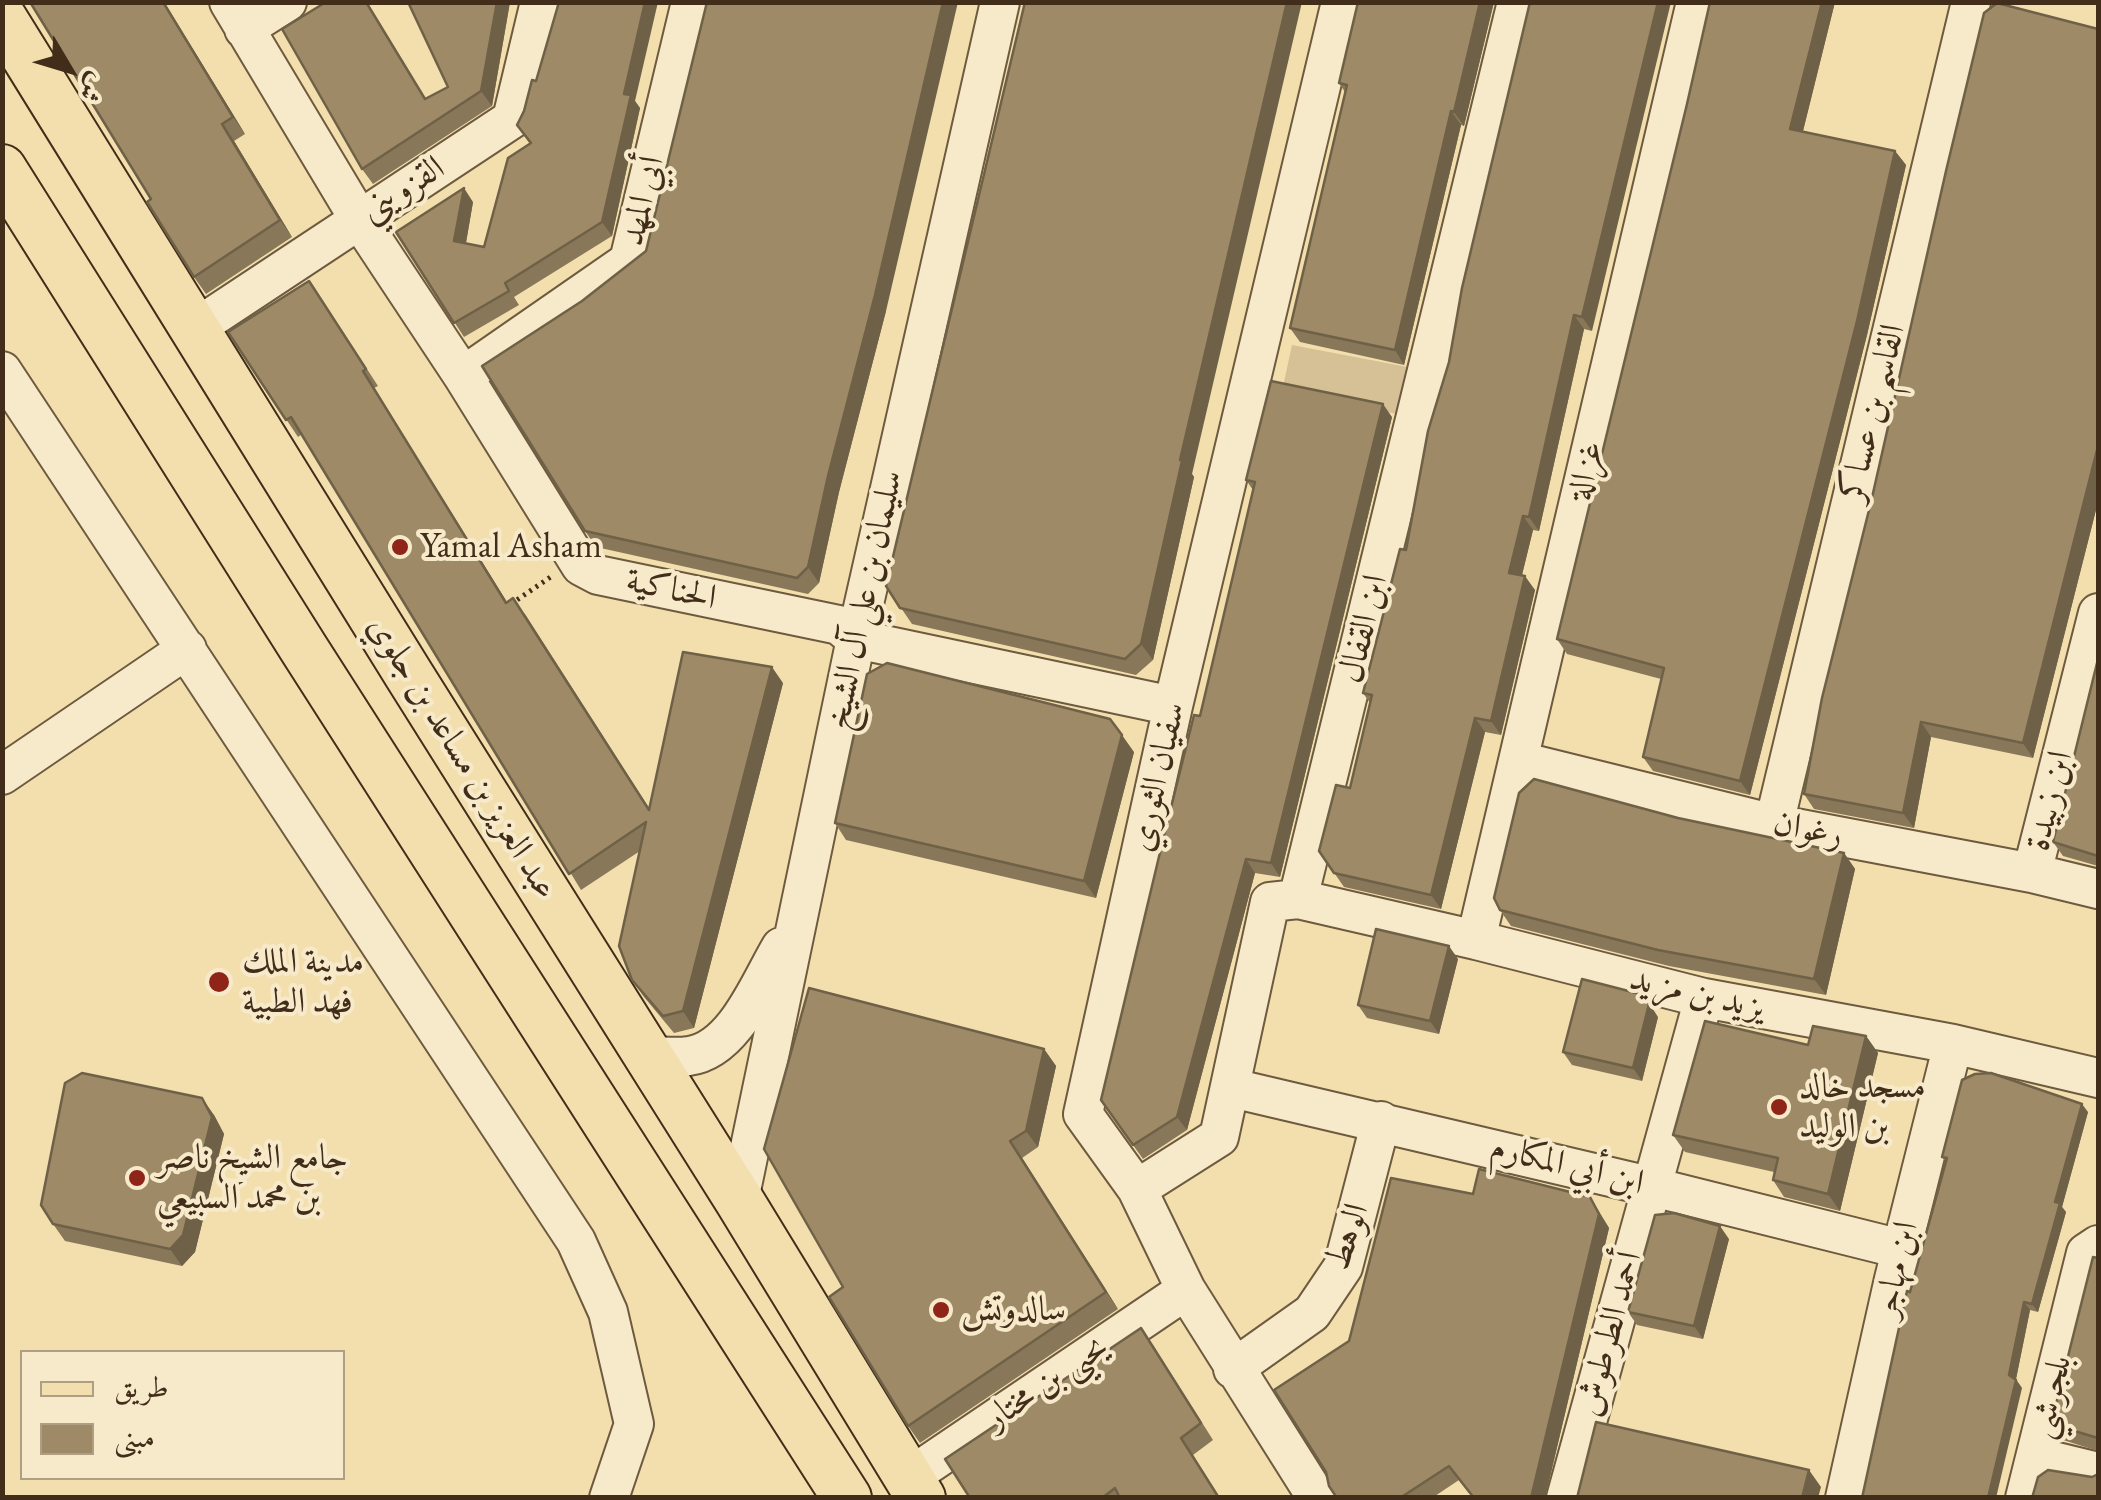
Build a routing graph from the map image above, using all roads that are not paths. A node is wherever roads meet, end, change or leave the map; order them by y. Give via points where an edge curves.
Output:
1 (287, 2) edge
2 (540, 2) edge
3 (691, 2) edge
4 (1000, 2) edge
5 (1342, 2) edge
6 (1517, 2) edge
7 (1696, 2) edge
8 (1971, 2) edge
9 (236, 16) edge
10 (2, 18) edge
11 (2, 170) edge
12 (359, 219) junction
13 (194, 330) junction
14 (463, 376) junction
15 (8, 394) edge
16 (2098, 613) edge
17 (856, 639) junction
18 (188, 649) junction
19 (1174, 706) junction
20 (1520, 761) junction
21 (2, 775) edge
22 (1774, 824) junction
23 (2032, 873) junction
24 (2098, 890) edge
25 (1298, 900) junction
26 (795, 923) junction
27 (1476, 940) junction
28 (1704, 998) junction
29 (1952, 1044) junction
30 (650, 1056) junction
31 (2098, 1078) edge
32 (1232, 1088) junction
33 (1381, 1121) junction
34 (1650, 1186) junction
35 (1137, 1189) junction
36 (739, 1200) junction
37 (2098, 1246) edge
38 (1901, 1248) junction
39 (1186, 1290) junction
40 (1234, 1369) junction
41 (2036, 1457) junction
42 (2098, 1472) edge
43 (914, 1488) edge
44 (841, 1495) edge
45 (609, 1498) edge
46 (1317, 1498) edge
47 (1566, 1498) edge
48 (1845, 1498) edge
49 (2026, 1498) edge

1 - 9 street
2 - 12 street, القزويني via 512,119
3 - 14 street, أبي المهد via 629,261
4 - 17 street, سليمان بن علي آل الشيخ
5 - 19 street, سفيان الثوري
6 - 25 street, ابن القفال
7 - 20 street, غزالة
8 - 22 street, القاسم بن عساكر
9 - 12 street
10 - 13 main road, عبد العزيز بن مساعد بن جلوي
11 - 44 main road, عبد العزيز بن مساعد بن جلوي
12 - 13 street, القزويني
12 - 14 street
13 - 30 main road, عبد العزيز بن مساعد بن جلوي
14 - 17 street, الحناكية via 575,560 598,575 839,625
15 - 18 street
16 - 23 street, ابن زبيدة
17 - 19 street, الحناكية
17 - 26 street, سليمان بن علي آل الشيخ
18 - 21 street
18 - 45 street via 576,1241 608,1312 634,1424
19 - 35 street, سفيان الثوري via 1083,1114
20 - 22 street, رغوان
20 - 27 street, غزالة
22 - 23 street, رغوان
23 - 24 street, رغوان
25 - 27 street, يزيد بن مزيد
25 - 32 street via 1270,902
26 - 30 street via 734,1030 692,1056
26 - 36 street, سليمان بن علي آل الشيخ
27 - 28 street, يزيد بن مزيد
28 - 29 street, يزيد بن مزيد
28 - 34 street, أحمد الطرطوش
29 - 31 street, يزيد بن مزيد
29 - 38 street, ابن مهاجر
30 - 36 main road, عبد العزيز بن مساعد بن جلوي
32 - 33 street, ابن أبي المكارم
32 - 35 street via 1219,1136
33 - 34 street, ابن أبي المكارم
33 - 40 street, الوهط via 1342,1268 1312,1313
34 - 38 street, ابن أبي المكارم
34 - 47 street, أحمد الطرطوش
35 - 39 street, سفيان الثوري
36 - 43 main road, عبد العزيز بن مساعد بن جلوي
37 - 41 street, بلجرشي via 2086,1253
38 - 48 street, ابن مهاجر
39 - 40 street, سفيان الثوري
39 - 43 street, يحيى بن مختار
40 - 46 street, سفيان الثوري
41 - 42 street
41 - 49 street, بلجرشي

